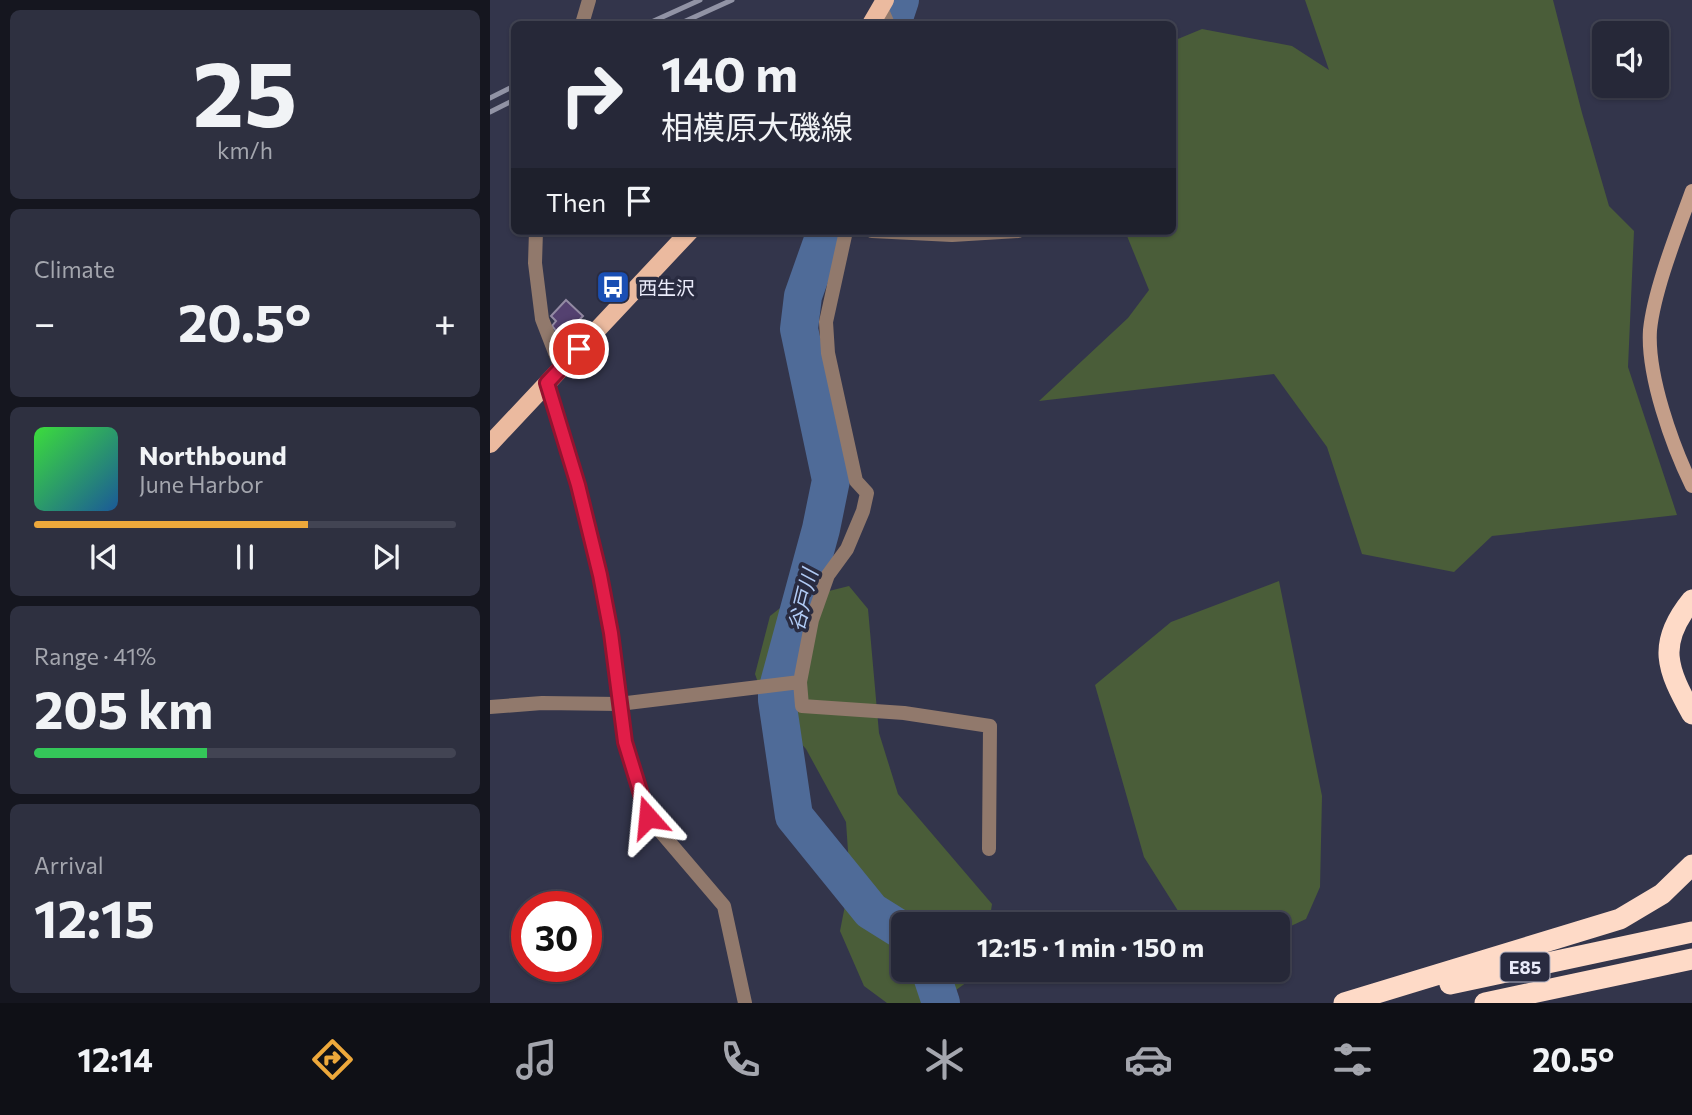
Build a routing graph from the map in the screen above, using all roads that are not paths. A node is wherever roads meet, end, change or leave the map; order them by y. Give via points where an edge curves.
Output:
1 (589, 0) edge
2 (583, 21) edge
3 (1692, 191) edge
4 (536, 235) edge
5 (686, 235) edge
6 (845, 235) edge
7 (561, 368) junction
8 (547, 383) junction
9 (490, 444) edge
10 (1692, 486) edge
11 (1692, 600) edge
12 (796, 682) junction
13 (619, 704) junction
14 (490, 707) edge
15 (1692, 714) edge
16 (989, 849) dead end
17 (1692, 865) edge
18 (1692, 932) edge
19 (1692, 959) edge
20 (745, 1003) edge
21 (1344, 1003) edge
22 (1359, 1003) edge
23 (1485, 1003) edge

1 - 2 street
3 - 10 street via 1650,331 1660,400
4 - 7 street via 542,319
5 - 7 main road
6 - 12 street via 826,322 828,353 856,481 867,493 847,550 828,575
7 - 8 main road
8 - 9 main road
8 - 13 street via 600,575
11 - 15 highway via 1672,632 1668,650 1670,669
12 - 13 street
12 - 16 street via 802,706 904,713 990,726
13 - 14 street
13 - 20 street via 625,742 648,817 724,906
17 - 21 highway via 1662,894 1620,919
18 - 22 highway, E85
19 - 23 highway, E85

